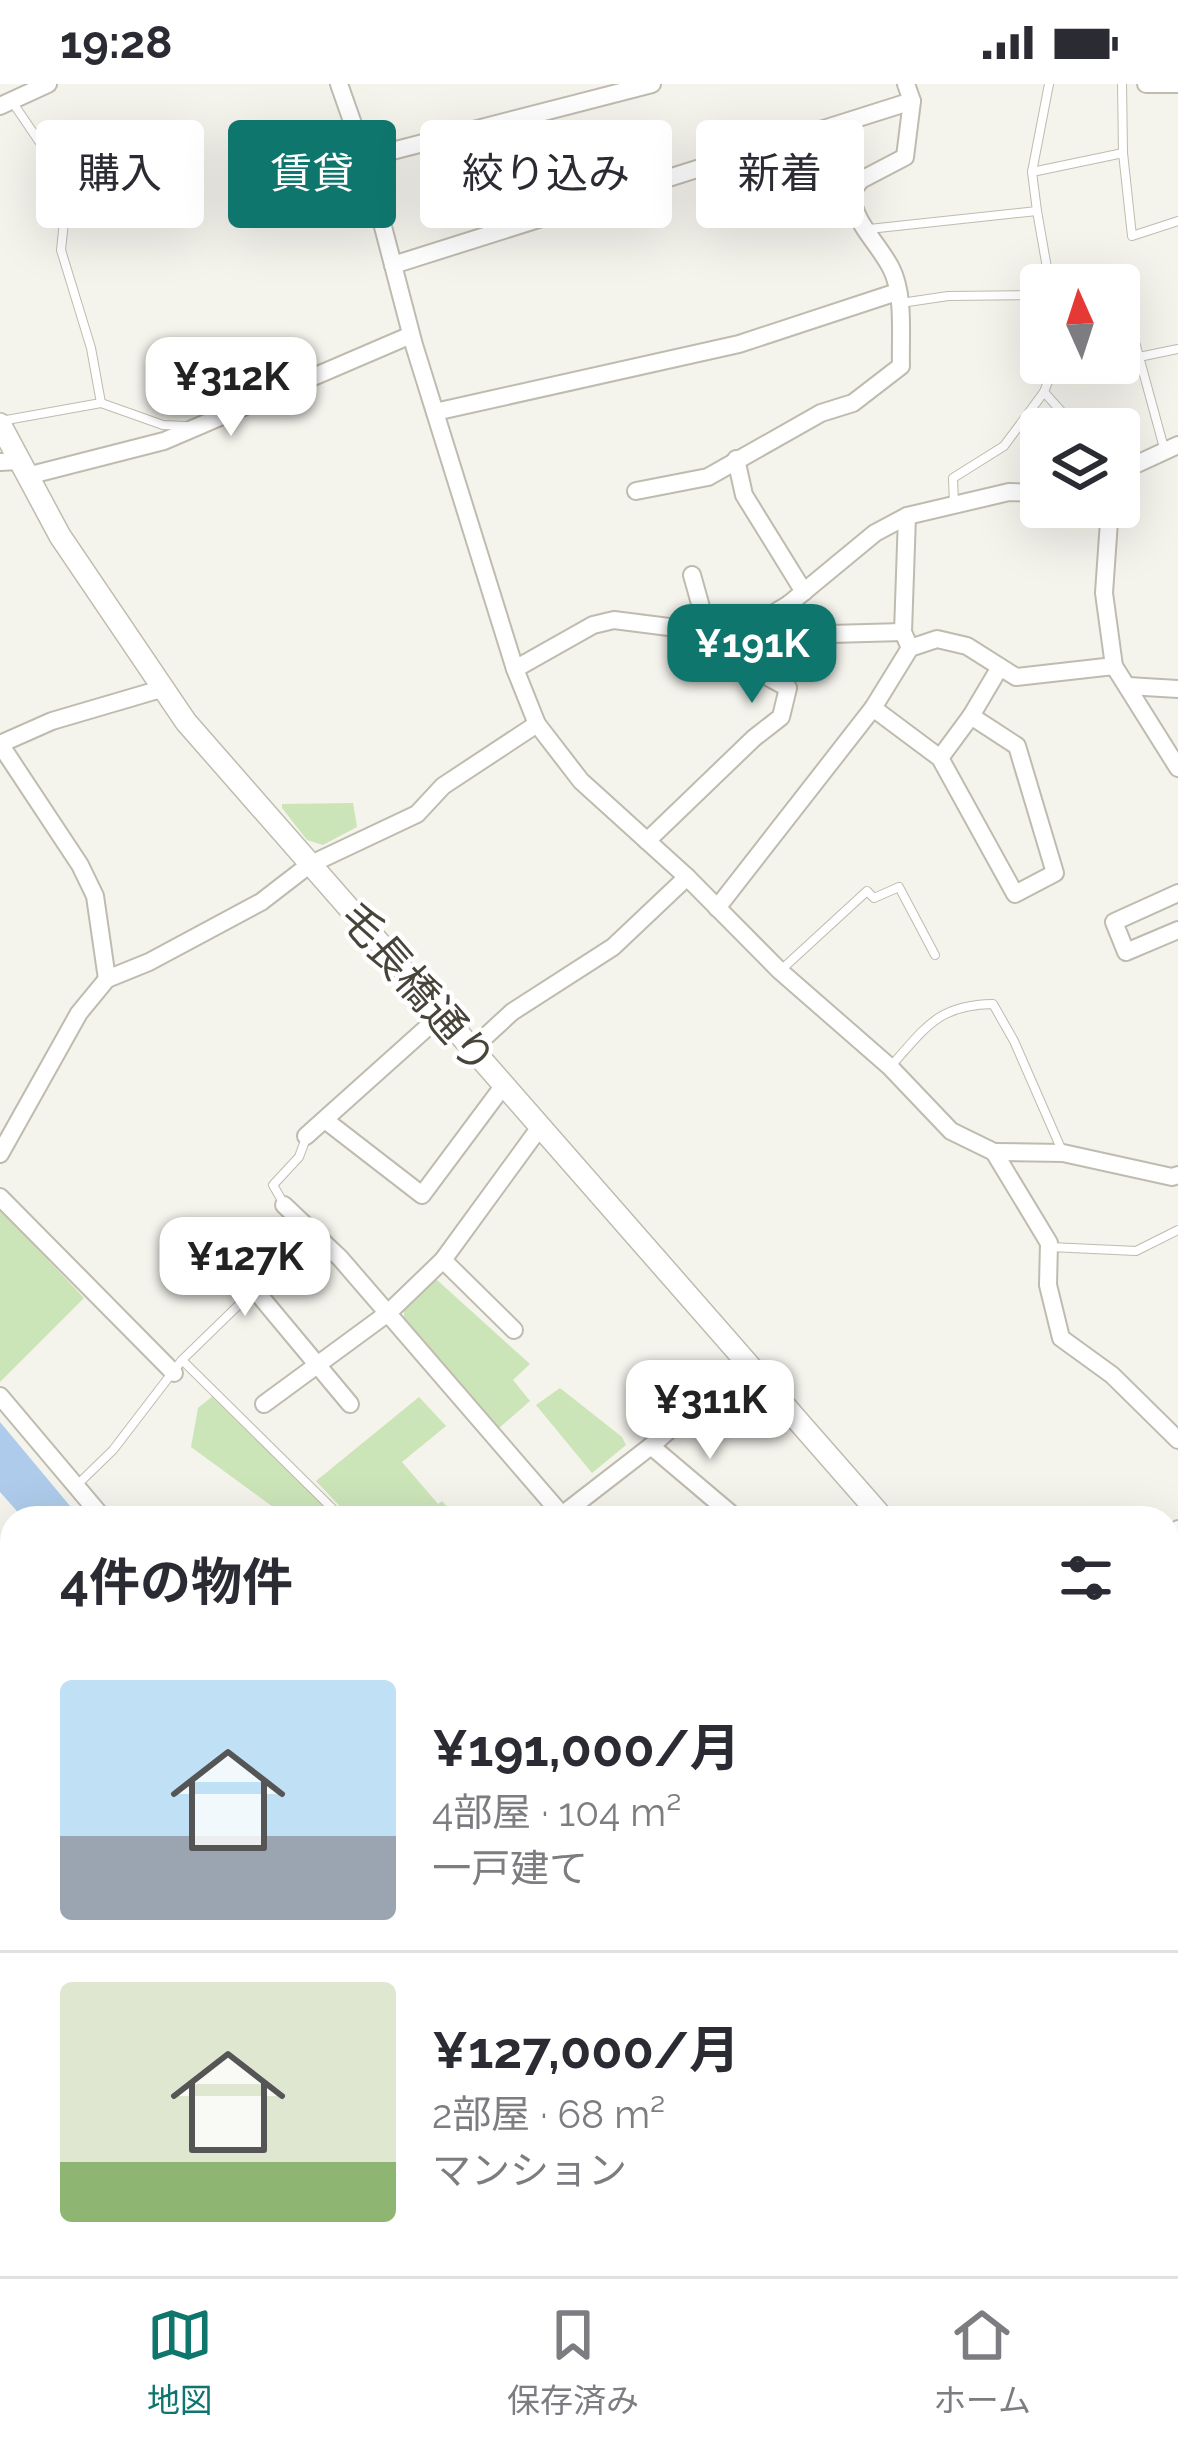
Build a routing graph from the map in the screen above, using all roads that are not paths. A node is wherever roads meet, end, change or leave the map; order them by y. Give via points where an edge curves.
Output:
1 (48, 84) edge
2 (339, 84) edge
3 (652, 84) edge
4 (1049, 84) edge
5 (1122, 84) edge
6 (1146, 84) edge
7 (1177, 84) edge
8 (909, 92) edge
9 (5, 103) edge
10 (352, 120) edge
11 (396, 150) edge
12 (1123, 152) junction
13 (1032, 172) junction
14 (1037, 211) junction
15 (1178, 221) edge
16 (383, 228) edge
17 (864, 230) junction
18 (1046, 264) edge
19 (393, 266) junction
20 (1020, 295) edge
21 (898, 297) junction
22 (411, 334) junction
23 (1178, 350) edge
24 (1140, 358) edge
25 (1140, 361) edge
26 (1047, 384) edge
27 (1044, 392) junction
28 (101, 403) junction
29 (1059, 408) edge
30 (435, 412) junction
31 (0, 423) edge
32 (194, 426) junction
33 (1171, 447) edge
34 (736, 458) junction
35 (1140, 464) edge
36 (15, 466) edge
37 (635, 491) dead end
38 (1020, 492) edge
39 (954, 505) junction
40 (907, 516) junction
41 (1108, 528) edge
42 (692, 575) dead end
43 (796, 598) junction
44 (709, 632) junction
45 (729, 640) junction
46 (906, 640) junction
47 (1114, 666) junction
48 (1000, 667) junction
49 (515, 670) junction
50 (1128, 686) junction
51 (161, 689) junction
52 (1178, 689) edge
53 (873, 708) junction
54 (971, 716) junction
55 (537, 724) junction
56 (0, 744) edge
57 (940, 758) junction
58 (1178, 768) edge
59 (647, 841) junction
60 (309, 865) junction
61 (687, 877) junction
62 (1178, 893) edge
63 (718, 908) junction
64 (1178, 930) edge
65 (935, 956) dead end
66 (780, 971) junction
67 (106, 979) junction
68 (441, 1015) junction
69 (472, 1049) junction
70 (890, 1066) junction
71 (503, 1085) junction
72 (325, 1120) junction
73 (7, 1126) edge
74 (541, 1127) junction
75 (306, 1136) joint
76 (994, 1152) junction
77 (1063, 1153) junction
78 (0, 1154) edge
79 (1178, 1175) edge
80 (0, 1197) edge
81 (284, 1205) joint
82 (1178, 1230) edge
83 (308, 1231) junction
84 (1049, 1247) junction
85 (443, 1260) junction
86 (255, 1290) junction
87 (388, 1313) junction
88 (514, 1330) dead end
89 (746, 1363) junction
90 (178, 1366) junction
91 (319, 1367) junction
92 (0, 1396) edge
93 (350, 1403) dead end
94 (264, 1404) dead end
95 (1178, 1440) edge
96 (651, 1446) junction
97 (76, 1486) junction
98 (94, 1506) edge
99 (329, 1506) edge
100 (552, 1506) edge
101 (573, 1506) edge
102 (722, 1506) edge
103 (872, 1506) edge

1 - 9 street
2 - 10 street
3 - 11 street
4 - 13 lane
5 - 12 lane
6 - 7 street
8 - 17 street via 904,157 851,192
8 - 19 street
9 - 28 lane via 68,184 61,250
12 - 13 lane
12 - 15 lane via 1132,236
13 - 14 lane
14 - 17 lane
14 - 18 lane
16 - 19 street
17 - 21 street via 894,272
19 - 22 street
20 - 21 lane
21 - 30 street via 739,344
21 - 34 street via 901,366 853,404 821,412
22 - 30 street
22 - 32 street
23 - 24 lane
25 - 33 lane
26 - 27 lane
27 - 29 lane
27 - 39 lane via 1004,446 953,478
28 - 31 lane
28 - 32 lane via 163,425
30 - 49 street
31 - 36 street, 毛長橋通り
32 - 36 street via 164,441
33 - 35 street
34 - 37 street via 708,477
34 - 43 street via 744,495
36 - 51 street, 毛長橋通り
38 - 39 street
39 - 40 street
40 - 43 street
40 - 46 street
41 - 47 street via 1103,593
42 - 44 street
43 - 45 street
43 - 46 street via 830,634
44 - 45 street
44 - 49 street via 614,620
45 - 59 street via 733,658 788,688 781,717
46 - 48 street via 967,646
46 - 53 street
47 - 48 street via 1016,676
47 - 50 street
48 - 54 street
49 - 55 street
50 - 52 street
50 - 58 street
51 - 56 street
51 - 60 street, 毛長橋通り
53 - 57 street
53 - 63 street
54 - 57 street
54 - 57 street via 1017,746 1055,873 1015,894
55 - 59 street via 581,781
55 - 60 street via 443,786 417,814
56 - 67 street via 95,896
59 - 61 street
60 - 67 street via 261,902
60 - 68 street, 毛長橋通り
61 - 63 street
61 - 69 street via 613,946 512,1012
62 - 64 street via 1114,922 1126,952
63 - 66 street
65 - 66 lane via 899,887 874,898 867,891
66 - 70 street
67 - 73 street
68 - 69 street, 毛長橋通り
68 - 72 street
69 - 71 street, 毛長橋通り
70 - 76 street via 951,1131
70 - 77 lane via 931,1021 959,1004 993,1004
71 - 72 street via 422,1196
71 - 74 street, 毛長橋通り
72 - 75 street
73 - 78 street
74 - 85 street
74 - 89 street, 毛長橋通り
75 - 81 lane via 273,1185
76 - 77 street
76 - 84 street
77 - 79 street
80 - 90 street
81 - 83 street
82 - 84 lane via 1136,1251
83 - 86 street
83 - 87 street
84 - 95 street via 1061,1338
85 - 87 street
85 - 88 street
86 - 90 lane
86 - 91 street
87 - 91 street
87 - 100 street
89 - 96 street
89 - 103 street, 毛長橋通り
90 - 97 lane
90 - 99 lane
91 - 93 street
91 - 94 street
92 - 97 street
96 - 101 street
96 - 102 street
97 - 98 street

